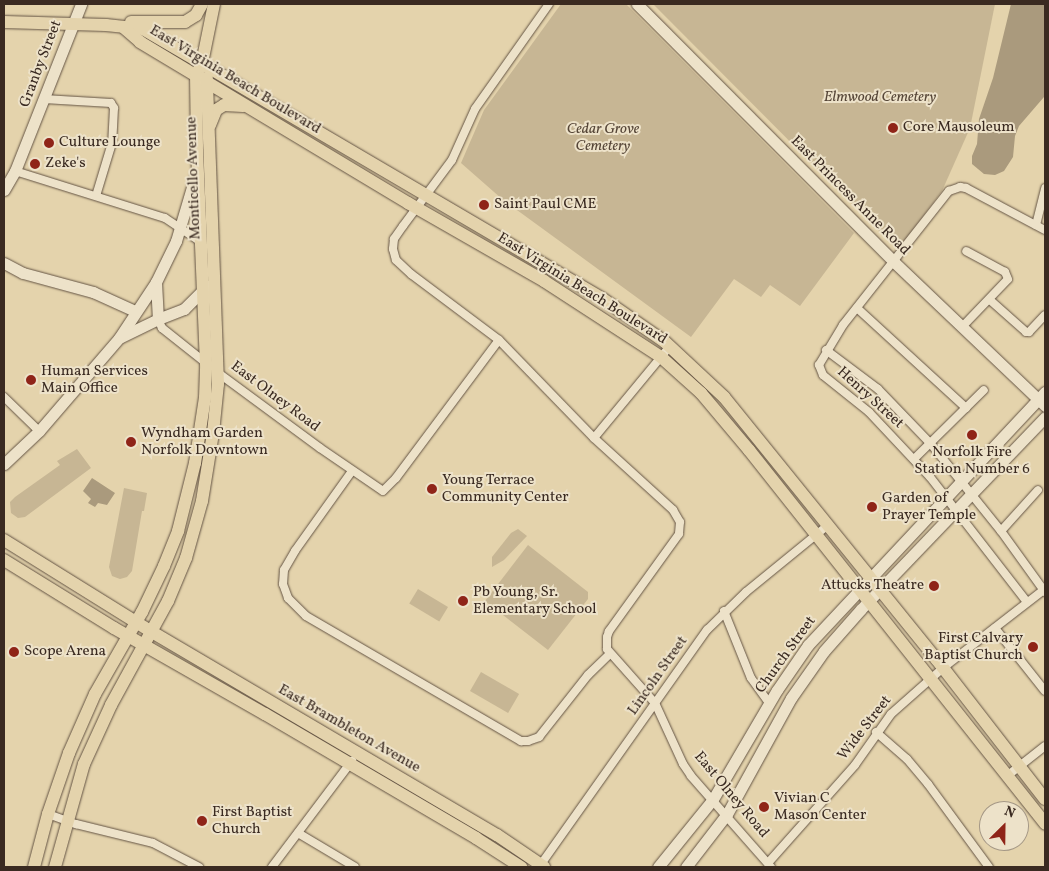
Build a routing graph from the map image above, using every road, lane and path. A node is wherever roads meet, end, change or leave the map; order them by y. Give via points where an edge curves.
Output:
1 (81, 4) edge
2 (202, 4) edge
3 (214, 4) edge
4 (549, 4) edge
5 (637, 4) edge
6 (4, 22) edge
7 (72, 24) junction
8 (108, 25) junction
9 (122, 27) junction
10 (202, 63) junction
11 (196, 75) junction
12 (208, 83) junction
13 (44, 99) junction
14 (248, 107) junction
15 (209, 129) junction
16 (198, 168) junction
17 (15, 171) junction
18 (1045, 188) edge
19 (4, 190) edge
20 (427, 195) junction
21 (96, 196) junction
22 (417, 208) junction
23 (1036, 225) junction
24 (179, 227) junction
25 (1045, 230) edge
26 (201, 242) junction
27 (966, 251) dead end
28 (894, 262) junction
29 (4, 264) edge
30 (551, 268) junction
31 (213, 277) junction
32 (544, 281) junction
33 (156, 282) junction
34 (204, 291) junction
35 (990, 300) junction
36 (857, 308) junction
37 (135, 311) junction
38 (1045, 315) edge
39 (158, 318) junction
40 (962, 328) junction
41 (119, 338) junction
42 (500, 340) junction
43 (670, 346) junction
44 (826, 350) junction
45 (661, 357) junction
46 (206, 364) junction
47 (218, 373) junction
48 (984, 390) dead end
49 (4, 397) edge
50 (1043, 399) edge
51 (966, 408) junction
52 (1045, 417) edge
53 (39, 431) junction
54 (594, 438) junction
55 (931, 444) junction
56 (914, 459) junction
57 (4, 464) edge
58 (352, 471) junction
59 (961, 481) junction
60 (1038, 490) dead end
61 (971, 494) junction
62 (946, 496) junction
63 (809, 502) junction
64 (956, 510) junction
65 (798, 511) junction
66 (827, 526) junction
67 (1000, 531) junction
68 (816, 535) junction
69 (4, 540) edge
70 (4, 560) edge
71 (869, 577) junction
72 (859, 588) junction
73 (1045, 590) edge
74 (880, 591) junction
75 (869, 601) junction
76 (1027, 602) junction
77 (724, 611) junction
78 (136, 622) junction
79 (994, 628) junction
80 (152, 632) junction
81 (128, 637) junction
82 (144, 646) junction
83 (610, 654) junction
84 (943, 668) junction
85 (930, 679) junction
86 (777, 690) junction
87 (1045, 691) edge
88 (791, 698) junction
89 (655, 703) junction
90 (770, 703) junction
91 (876, 732) junction
92 (1045, 746) edge
93 (358, 753) junction
94 (349, 764) junction
95 (1019, 766) junction
96 (1007, 776) junction
97 (713, 799) junction
98 (1045, 799) edge
99 (48, 814) junction
100 (727, 814) junction
101 (67, 821) junction
102 (1045, 824) edge
103 (298, 833) junction
104 (770, 865) edge
105 (34, 867) edge
106 (55, 867) edge
107 (199, 867) edge
108 (272, 867) edge
109 (355, 867) edge
110 (521, 867) edge
111 (542, 867) edge
112 (658, 867) edge
113 (686, 867) edge
114 (989, 867) edge

1 - 7 main road, Granby Street
2 - 8 main road via 196,15 185,22 140,21
3 - 10 main road, Monticello Avenue
4 - 20 street via 475,109 452,160
5 - 28 main road, East Princess Anne Road
6 - 7 main road, East Virginia Beach Boulevard
7 - 8 main road, East Virginia Beach Boulevard
7 - 13 main road, Granby Street
8 - 9 main road, East Virginia Beach Boulevard
9 - 10 main road, East Virginia Beach Boulevard via 143,29
9 - 11 main road, East Virginia Beach Boulevard via 140,42
10 - 11 main road, Monticello Avenue
10 - 12 main road, Monticello Avenue
10 - 20 main road, East Virginia Beach Boulevard
11 - 12 main road, East Virginia Beach Boulevard
11 - 16 main road, Monticello Avenue
12 - 14 main road, East Virginia Beach Boulevard
12 - 15 main road, Monticello Avenue
13 - 17 main road, Granby Street
13 - 21 street via 111,103 114,108 112,143
14 - 15 main road via 224,105 216,110
14 - 22 main road, East Virginia Beach Boulevard
15 - 31 main road, Monticello Avenue
16 - 24 main road, Monticello Avenue
16 - 26 main road, Monticello Avenue
17 - 19 main road, Granby Street
17 - 21 street
18 - 23 street
20 - 22 street
20 - 30 main road, East Virginia Beach Boulevard
21 - 24 street via 165,218
22 - 32 main road, East Virginia Beach Boulevard
22 - 42 street via 394,240 396,260
23 - 25 street
23 - 28 street via 960,187 949,191
24 - 26 street
24 - 33 main road, Monticello Avenue via 176,241
26 - 34 main road, Monticello Avenue
27 - 35 street via 1008,275 1006,283
28 - 36 street
28 - 40 main road, East Princess Anne Road
29 - 37 main road via 93,292
30 - 32 main road
30 - 43 main road, East Virginia Beach Boulevard via 603,299
31 - 34 main road, Monticello Avenue
31 - 47 main road
32 - 45 main road, East Virginia Beach Boulevard
33 - 37 main road, Monticello Avenue
33 - 39 main road
34 - 39 main road, Monticello Avenue via 184,309
34 - 46 main road
35 - 38 street via 1026,332
35 - 40 street
36 - 44 street
36 - 51 street
37 - 41 main road, Monticello Avenue
39 - 41 main road, Monticello Avenue
39 - 46 street, East Olney Road via 162,328
40 - 50 main road, East Princess Anne Road
41 - 53 main road, Monticello Avenue
42 - 54 street
42 - 58 street, East Olney Road via 383,492
43 - 45 street
43 - 63 main road, East Virginia Beach Boulevard via 724,397
44 - 55 street, Henry Street via 878,389
44 - 56 street, Henry Street via 819,366 823,375 869,412
45 - 54 street
45 - 65 main road, East Virginia Beach Boulevard via 701,393
46 - 47 street, East Olney Road
46 - 78 main road via 200,435 186,501 164,566
47 - 58 street, East Olney Road
47 - 80 main road via 214,433 195,530 186,558
48 - 51 street
49 - 53 street
50 - 59 main road, Church Street
51 - 55 street
52 - 61 main road, Church Street
53 - 57 main road, Monticello Avenue
54 - 83 street via 673,510 680,522 680,534 607,637
55 - 56 street
55 - 59 street, Henry Street
56 - 62 street, Henry Street
58 - 83 street via 284,570 288,598 306,616 521,741 539,737 588,675
59 - 61 street, Henry Street
59 - 62 main road, Church Street
60 - 67 street
61 - 64 main road, Church Street
61 - 67 street, Henry Street
62 - 64 street, Henry Street
62 - 71 main road, Church Street
63 - 65 main road
63 - 66 main road, East Virginia Beach Boulevard
64 - 74 main road, Church Street
64 - 76 street, Henry Street
65 - 68 main road, East Virginia Beach Boulevard
66 - 68 street, Lincoln Street
66 - 71 main road, East Virginia Beach Boulevard
67 - 73 street, Henry Street
68 - 72 main road, East Virginia Beach Boulevard
68 - 77 street, Lincoln Street
69 - 78 main road, East Brambleton Avenue
70 - 81 main road, East Brambleton Avenue
71 - 72 main road, Church Street
71 - 74 main road, East Virginia Beach Boulevard
72 - 75 main road, East Virginia Beach Boulevard
72 - 86 main road, Church Street via 808,645
73 - 76 street, Wide Street
74 - 75 main road, Church Street
74 - 84 main road, East Virginia Beach Boulevard
75 - 85 main road, East Virginia Beach Boulevard
75 - 88 main road, Church Street via 824,651
76 - 79 street, Wide Street
77 - 89 street, Lincoln Street
77 - 90 street via 751,678
78 - 80 main road, East Brambleton Avenue
78 - 81 main road
79 - 84 street, Wide Street
79 - 87 street
80 - 82 main road
80 - 93 main road, East Brambleton Avenue
81 - 82 main road, East Brambleton Avenue
81 - 99 main road via 83,719
82 - 94 main road, East Brambleton Avenue
82 - 101 main road via 95,738
83 - 89 street, East Olney Road
84 - 85 street, Wide Street
84 - 95 main road, East Virginia Beach Boulevard
85 - 91 street, Wide Street
85 - 96 main road, East Virginia Beach Boulevard
86 - 88 street
86 - 90 main road, Church Street
88 - 100 main road, Church Street
89 - 97 street, East Olney Road via 683,764
89 - 111 street, Lincoln Street
90 - 97 main road, Church Street
91 - 104 street, Wide Street via 854,765
91 - 114 street via 907,759 928,784
92 - 95 street
93 - 94 street
93 - 111 main road, East Brambleton Avenue via 496,835
94 - 103 street
94 - 110 main road, East Brambleton Avenue
95 - 96 street
95 - 98 main road, East Virginia Beach Boulevard
96 - 102 main road, East Virginia Beach Boulevard
97 - 100 street, East Olney Road
97 - 112 main road, Church Street
99 - 101 street
99 - 105 main road
100 - 104 street, East Olney Road
100 - 113 main road, Church Street
101 - 106 main road
101 - 107 street via 154,844
103 - 108 street
103 - 109 street

